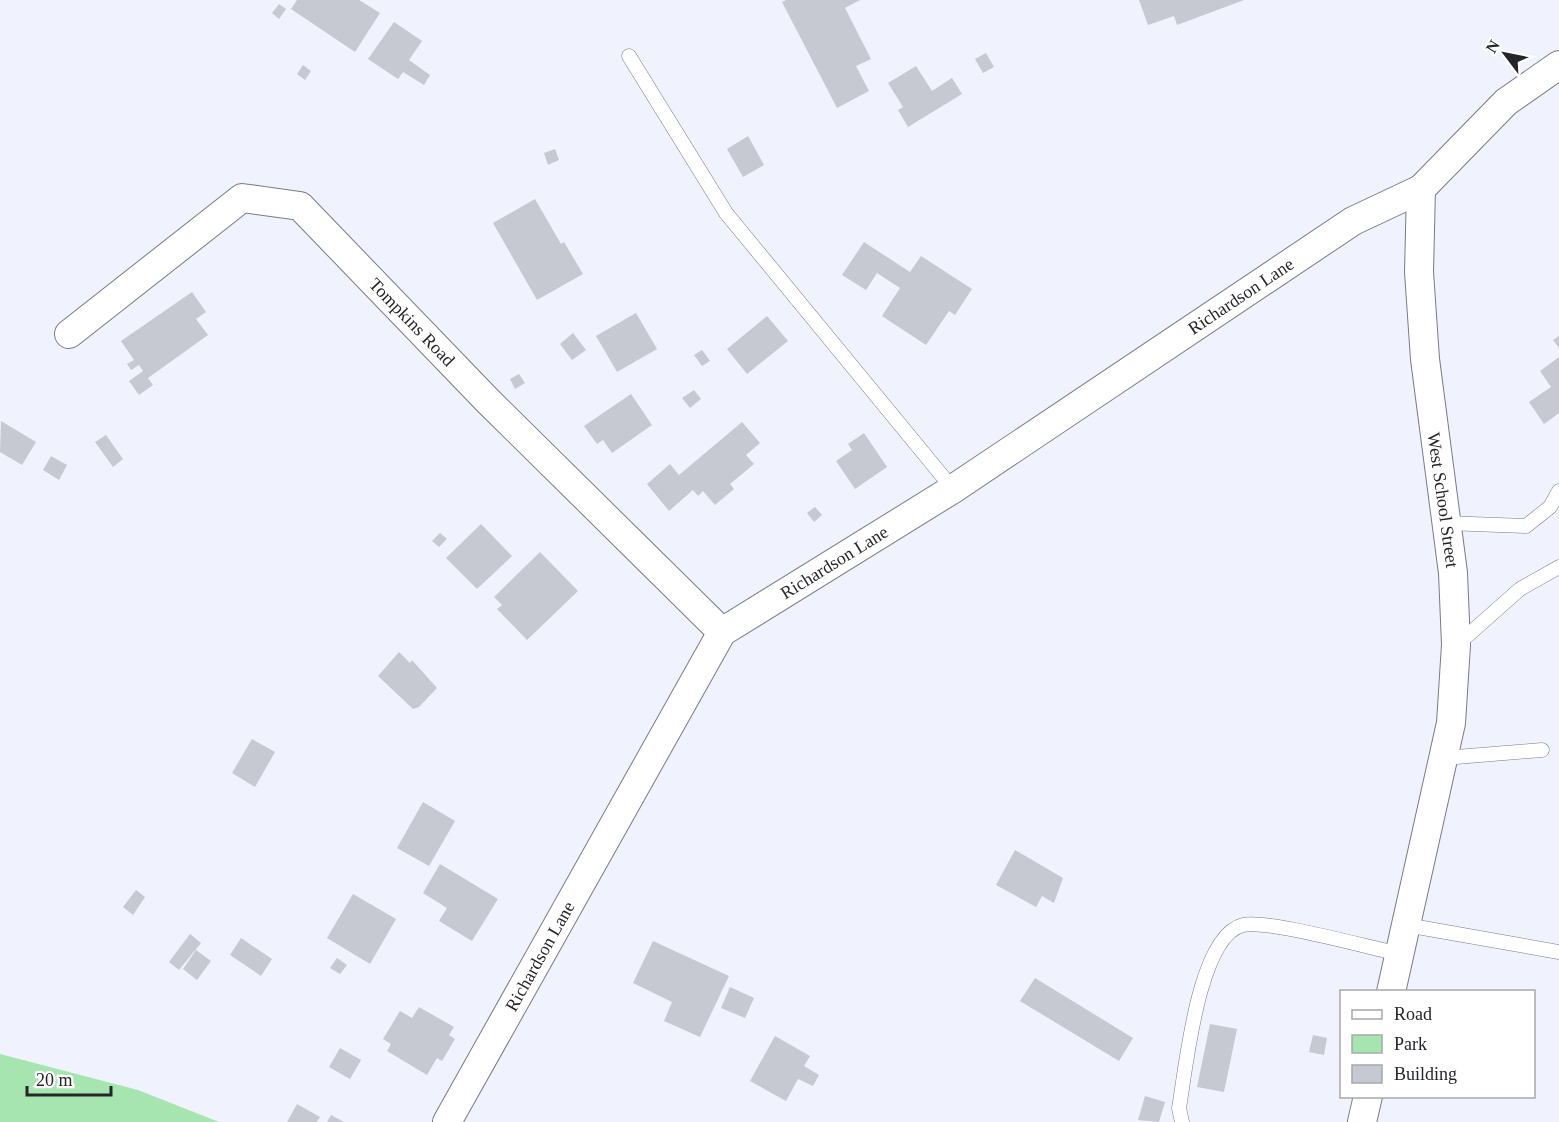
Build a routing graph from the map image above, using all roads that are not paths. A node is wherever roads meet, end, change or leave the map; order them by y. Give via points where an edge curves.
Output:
1 (629, 56) dead end
2 (1559, 65) edge
3 (1421, 189) junction
4 (69, 334) dead end
5 (953, 489) junction
6 (1559, 491) edge
7 (1445, 523) junction
8 (1559, 567) edge
9 (722, 632) junction
10 (1456, 645) junction
11 (1542, 750) dead end
12 (1444, 758) junction
13 (1406, 925) junction
14 (1559, 952) edge
15 (1400, 954) junction
16 (1391, 990) edge
17 (1368, 1098) edge
18 (447, 1122) edge
19 (1182, 1122) edge
20 (1362, 1122) edge

1 - 5 lane via 726,213
2 - 3 street via 1506,102
3 - 5 street, Richardson Lane via 1353,221
3 - 7 street, West School Street via 1419,272 1425,359
4 - 9 street, Tompkins Road via 242,198 300,206 487,400
5 - 9 street, Richardson Lane
6 - 7 lane via 1550,507 1526,526
7 - 10 street, West School Street via 1454,573
8 - 10 lane via 1520,589
9 - 18 street, Richardson Lane
10 - 12 street, West School Street via 1451,723
11 - 12 lane
12 - 13 street, West School Street
13 - 14 lane
13 - 15 street, West School Street
15 - 16 street, West School Street
15 - 19 lane via 1274,927 1243,925 1221,939 1202,982 1179,1108
17 - 20 street

